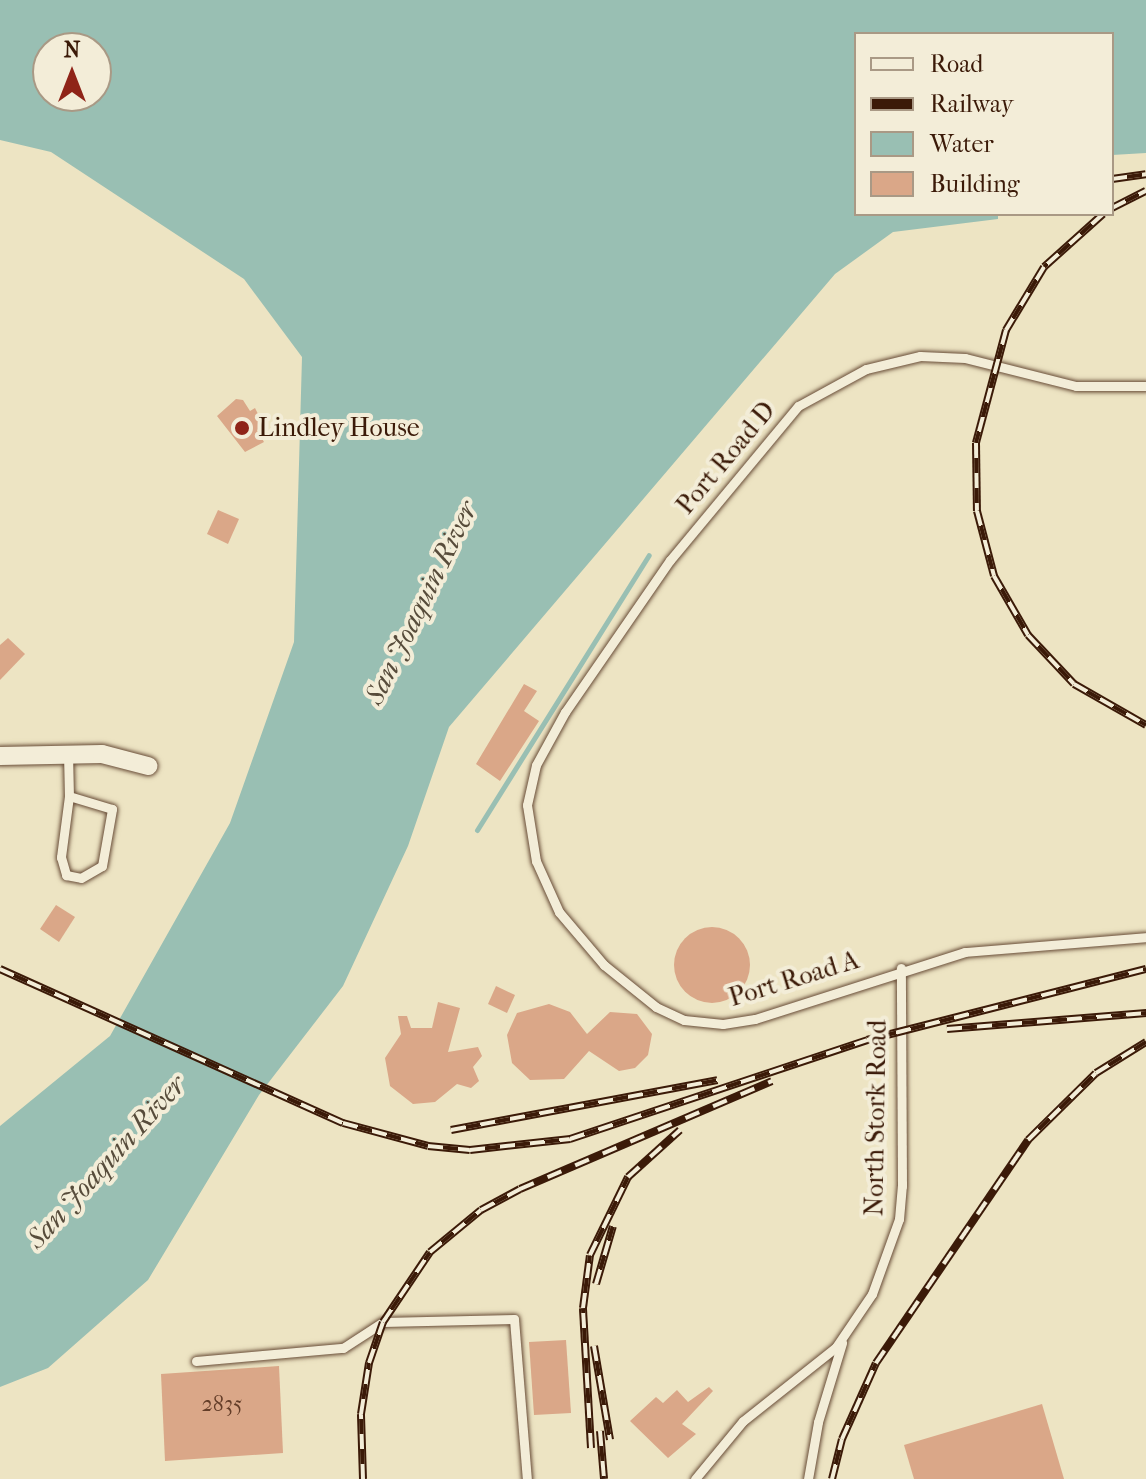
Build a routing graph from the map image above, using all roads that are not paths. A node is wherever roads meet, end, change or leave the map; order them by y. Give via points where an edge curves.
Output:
1 (1146, 386) edge
2 (68, 753) junction
3 (0, 756) edge
4 (148, 766) dead end
5 (69, 796) junction
6 (527, 805) joint
7 (1146, 937) edge
8 (901, 968) junction
9 (844, 1336) junction
10 (196, 1361) dead end
11 (527, 1479) edge
12 (695, 1479) edge
13 (808, 1479) edge

1 - 6 lane, Port Road D via 1076,386 965,358 920,356 866,369 798,406 670,560 565,712 536,765
2 - 3 street
2 - 4 street via 102,754
2 - 5 lane
5 - 5 lane via 61,857 66,875 81,878 102,866 112,809
6 - 8 lane, Port Road A via 536,861 559,912 604,965 670,1015 708,1024 739,1023
7 - 8 lane, Port Road A via 965,952
8 - 9 lane, North Stork Road via 899,1219 872,1294
9 - 12 lane, North Stork Road via 743,1421
9 - 13 lane via 818,1422
10 - 11 lane via 343,1348 383,1322 514,1319

